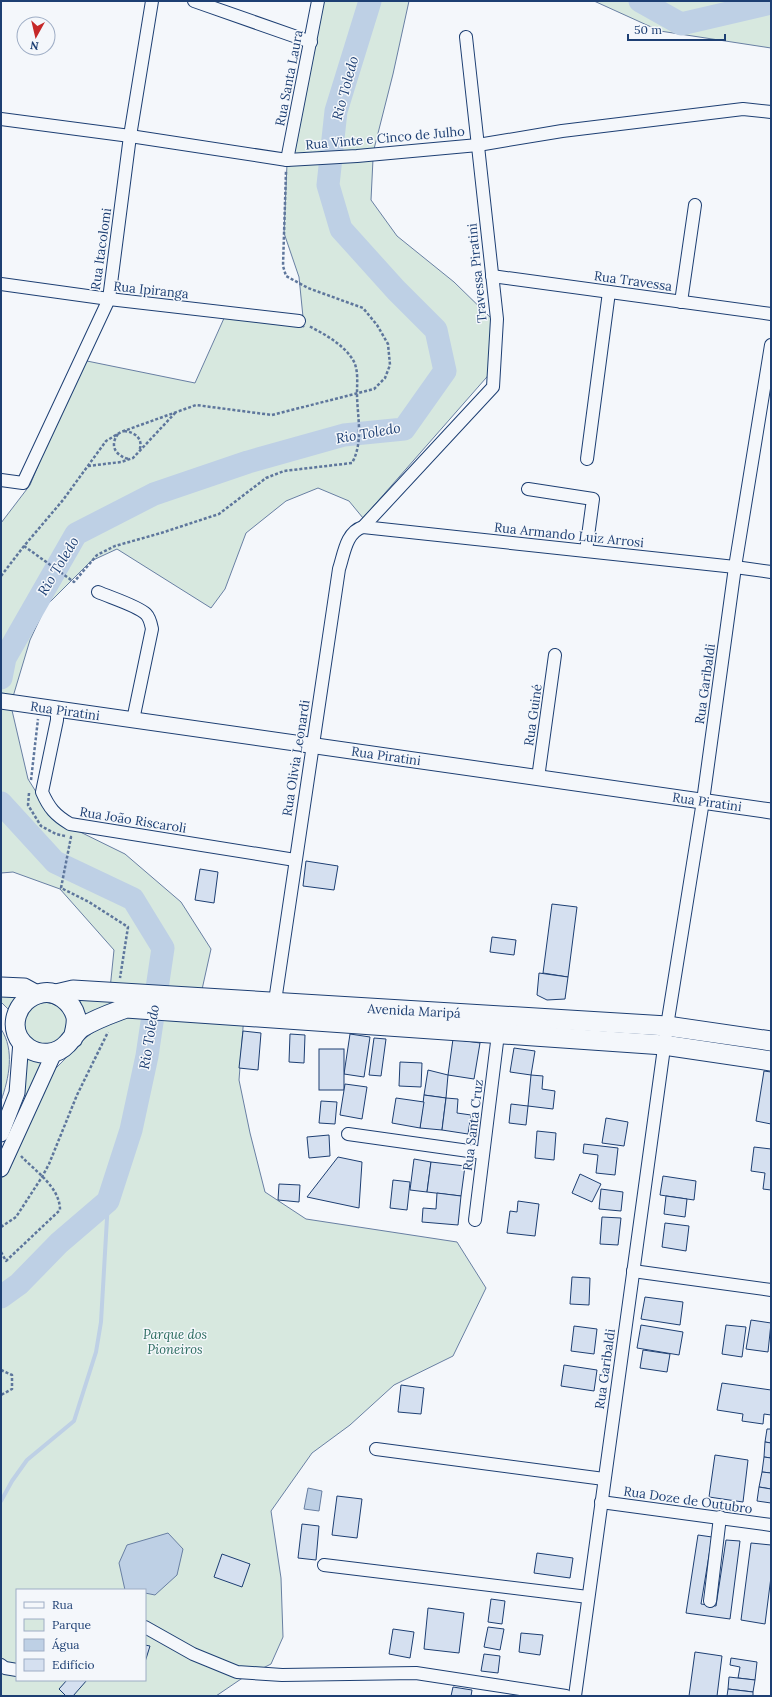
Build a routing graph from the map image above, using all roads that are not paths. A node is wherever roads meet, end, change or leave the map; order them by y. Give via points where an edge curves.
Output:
1 (152, 1) edge
2 (194, 1) edge
3 (318, 1) edge
4 (466, 37) dead end
5 (311, 42) junction
6 (771, 112) edge
7 (1, 119) edge
8 (130, 136) junction
9 (478, 144) junction
10 (287, 160) junction
11 (696, 205) dead end
12 (492, 276) junction
13 (1, 284) edge
14 (609, 292) junction
15 (109, 299) junction
16 (682, 302) junction
17 (771, 314) edge
18 (299, 321) road end
19 (771, 345) edge
20 (587, 459) dead end
21 (1, 480) edge
22 (528, 489) dead end
23 (363, 527) junction
24 (586, 551) junction
25 (735, 567) junction
26 (771, 572) edge
27 (98, 592) dead end
28 (555, 655) dead end
29 (1, 701) edge
30 (57, 709) junction
31 (133, 720) junction
32 (312, 746) junction
33 (538, 778) junction
34 (703, 801) junction
35 (771, 811) edge
36 (295, 860) junction
37 (1, 987) edge
38 (35, 994) junction
39 (56, 994) junction
40 (122, 1002) junction
41 (274, 1010) junction
42 (1, 1011) edge
43 (499, 1025) junction
44 (667, 1026) junction
45 (18, 1035) junction
46 (73, 1038) junction
47 (771, 1041) edge
48 (664, 1046) junction
49 (54, 1053) junction
50 (771, 1061) edge
51 (1, 1134) edge
52 (348, 1134) dead end
53 (483, 1153) junction
54 (1, 1169) edge
55 (475, 1220) dead end
56 (633, 1270) junction
57 (771, 1290) edge
58 (376, 1449) dead end
59 (604, 1480) junction
60 (601, 1502) junction
61 (720, 1517) junction
62 (771, 1525) edge
63 (324, 1565) dead end
64 (588, 1597) junction
65 (710, 1601) dead end
66 (146, 1628) edge
67 (1, 1665) edge
68 (16, 1670) edge
69 (566, 1696) edge
70 (575, 1696) edge

1 - 8 street, Rua Itacolomi
2 - 5 street
3 - 5 street, Rua Santa Laura
4 - 9 street, Travessa Piratini
5 - 10 street, Rua Santa Laura
6 - 9 street, Rua Vinte e Cinco de Julho via 743,109
7 - 8 street, Rua Vinte e Cinco de Julho
8 - 10 street, Rua Vinte e Cinco de Julho
8 - 15 street, Rua Itacolomi
9 - 10 street, Rua Vinte e Cinco de Julho
9 - 12 street, Travessa Piratini
11 - 16 street
12 - 14 street, Rua Travessa
12 - 23 street, Travessa Piratini via 497,319 493,387
13 - 15 street, Rua Ipiranga
14 - 16 street, Rua Travessa
14 - 20 street
15 - 18 street, Rua Ipiranga
15 - 21 street, Rua Itacolomi via 23,483
16 - 17 street, Rua Travessa
19 - 25 street, Rua Garibaldi
22 - 24 street via 593,499
23 - 24 street, Rua Armando Luiz Arrosi
23 - 32 street, Rua Olivia Leonardi via 351,535 339,569
24 - 25 street, Rua Armando Luiz Arrosi
25 - 26 street, Rua Armando Luiz Arrosi
25 - 34 street, Rua Garibaldi
27 - 31 street via 146,614 151,622 152,629
28 - 33 street, Rua Guiné
29 - 30 street, Rua Piratini
30 - 31 street, Rua Piratini
30 - 36 street, Rua João Riscaroli via 42,792 46,803 56,816 70,824
31 - 32 street, Rua Piratini
32 - 33 street, Rua Piratini
32 - 36 street, Rua Olivia Leonardi
33 - 34 street, Rua Piratini
34 - 35 street, Rua Piratini
34 - 44 street, Rua Garibaldi
36 - 41 street, Rua Olivia Leonardi
37 - 38 main road via 24,988
38 - 39 main road
38 - 45 main road via 18,1008 15,1018
39 - 40 main road, Avenida Maripá via 73,990
39 - 46 main road via 69,1003 76,1017
40 - 41 main road, Avenida Maripá
40 - 46 main road, Avenida Maripá via 80,1029
41 - 43 main road, Avenida Maripá
42 - 45 main road
43 - 44 main road, Avenida Maripá
43 - 48 main road, Avenida Maripá
43 - 53 street, Rua Santa Cruz
44 - 47 main road, Avenida Maripá
44 - 48 street, Rua Garibaldi
45 - 49 main road via 33,1051 43,1054
45 - 51 street via 18,1093
46 - 49 main road
48 - 50 main road, Avenida Maripá
48 - 56 street, Rua Garibaldi
49 - 54 street
52 - 53 street
53 - 55 street, Rua Santa Cruz
56 - 57 street
56 - 59 street, Rua Garibaldi
58 - 59 street
59 - 60 street, Rua Garibaldi
60 - 61 street, Rua Doze de Outubro
60 - 64 street, Rua Garibaldi
61 - 62 street, Rua Doze de Outubro
61 - 65 street
63 - 64 street
64 - 70 street, Rua Garibaldi
66 - 69 street via 193,1654 237,1672 282,1675 416,1674
67 - 68 street

